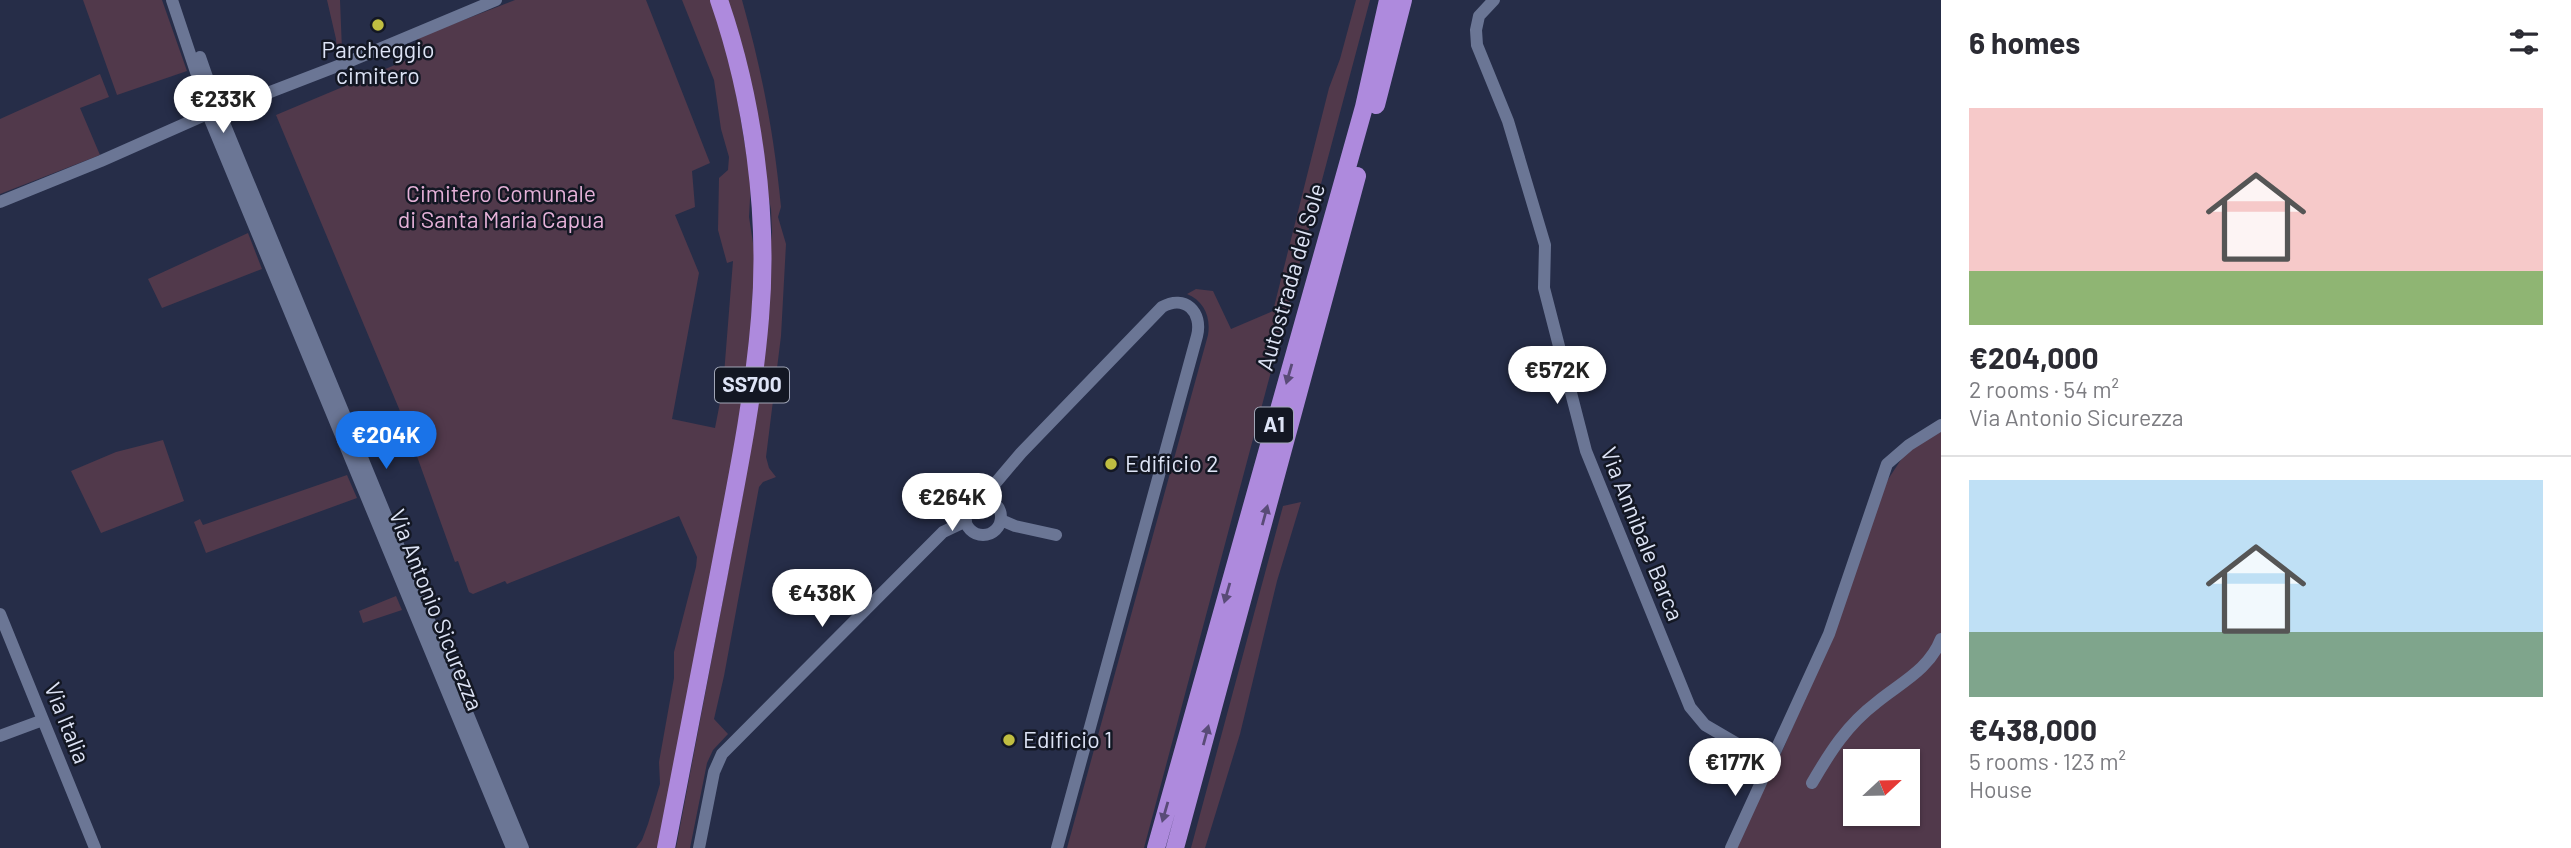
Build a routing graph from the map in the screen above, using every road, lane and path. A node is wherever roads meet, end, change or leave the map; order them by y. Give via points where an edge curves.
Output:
1 (172, 0) edge
2 (180, 0) edge
3 (496, 0) edge
4 (719, 0) edge
5 (1388, 0) edge
6 (1403, 0) edge
7 (1494, 0) edge
8 (214, 110) junction
9 (0, 202) edge
10 (1941, 425) edge
11 (986, 500) junction
12 (1001, 520) junction
13 (966, 521) junction
14 (1056, 535) dead end
15 (0, 614) edge
16 (1941, 639) edge
17 (43, 719) junction
18 (0, 736) edge
19 (1770, 763) junction
20 (1812, 783) dead end
21 (95, 848) edge
22 (512, 848) edge
23 (523, 848) edge
24 (666, 848) edge
25 (699, 848) edge
26 (1057, 848) edge
27 (1156, 848) edge
28 (1175, 848) edge
29 (1731, 848) edge

1 - 8 street
2 - 8 street
3 - 8 street via 348,62
4 - 24 highway, SS700 via 737,60 756,162 762,255 760,316 740,462
5 -> 27 highway, Autostrada del Sole / A1 via 1360,120
28 -> 6 highway, Autostrada del Sole / A1
7 - 19 street, Via Annibale Barca via 1479,16 1477,45 1511,131 1545,245 1544,288 1586,451 1690,707 1705,725
8 - 9 street
8 - 22 street, Via Antonio Sicurezza
8 - 23 street, Via Antonio Sicurezza
10 - 19 street via 1887,464 1829,634
11 - 12 street via 999,509
11 - 13 street via 971,505
11 - 26 street via 1021,453 1162,307 1179,302 1192,308 1199,321 1197,336
12 - 13 street via 995,531 984,535 972,531
12 - 14 street
13 - 25 street via 943,532 722,754
15 - 17 street, Via Italia
16 - 20 street via 1911,680 1875,703 1838,740
17 - 18 street
17 - 21 street, Via Italia
19 - 29 street

